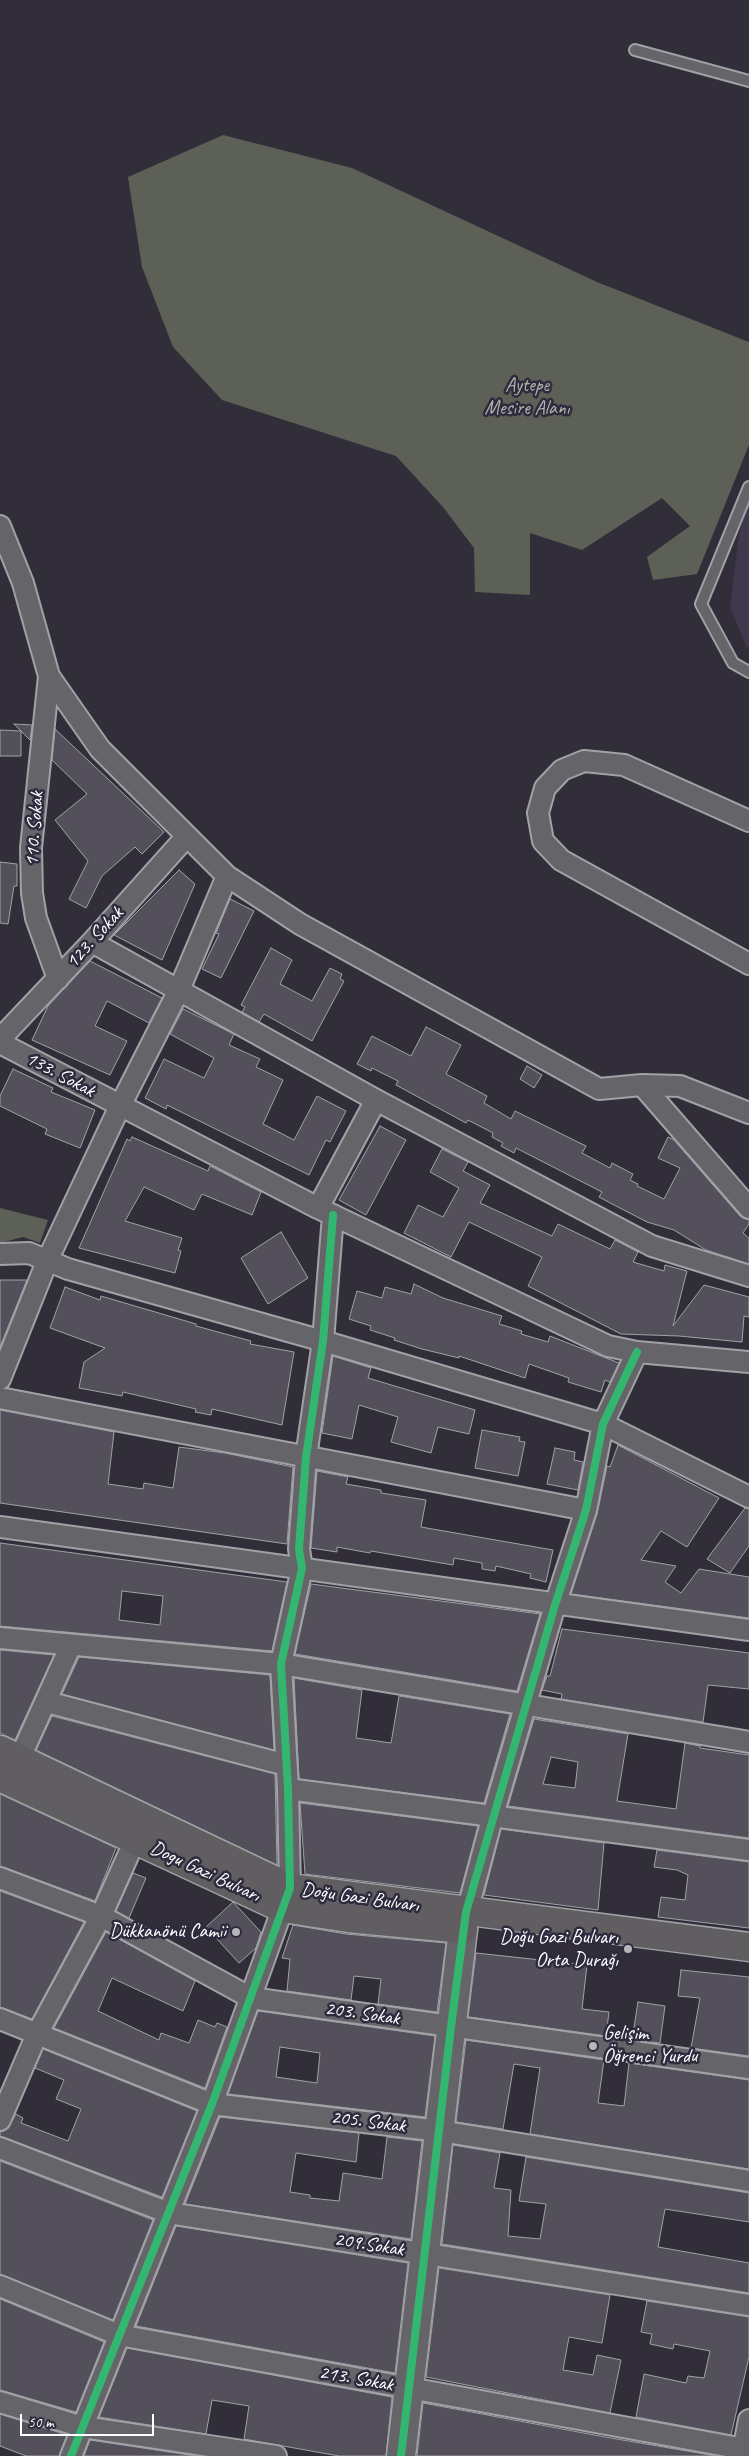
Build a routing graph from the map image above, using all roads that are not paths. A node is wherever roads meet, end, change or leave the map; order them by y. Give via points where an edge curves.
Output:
1 (635, 50) dead end
2 (749, 81) edge
3 (749, 487) edge
4 (0, 526) edge
5 (749, 672) edge
6 (48, 676) junction
7 (749, 821) edge
8 (187, 836) junction
9 (227, 876) junction
10 (92, 942) junction
11 (749, 964) edge
12 (58, 979) junction
13 (179, 990) junction
14 (0, 1039) edge
15 (0, 1043) edge
16 (642, 1085) junction
17 (376, 1100) junction
18 (120, 1106) junction
19 (749, 1113) edge
20 (749, 1208) edge
21 (326, 1211) junction
22 (0, 1254) edge
23 (48, 1259) junction
24 (749, 1276) edge
25 (323, 1341) junction
26 (637, 1352) junction
27 (749, 1362) edge
28 (0, 1378) edge
29 (0, 1398) edge
30 (603, 1424) junction
31 (306, 1457) junction
32 (749, 1497) edge
33 (586, 1510) junction
34 (0, 1527) edge
35 (302, 1568) junction
36 (555, 1604) junction
37 (749, 1630) edge
38 (0, 1638) edge
39 (71, 1645) junction
40 (281, 1664) junction
41 (47, 1702) junction
42 (526, 1704) junction
43 (749, 1742) edge
44 (286, 1765) junction
45 (7, 1767) edge
46 (288, 1789) junction
47 (493, 1815) junction
48 (135, 1840) junction
49 (749, 1850) edge
50 (0, 1878) edge
51 (286, 1898) junction
52 (101, 1916) junction
53 (465, 1921) junction
54 (749, 1947) edge
55 (749, 1962) edge
56 (251, 1998) junction
57 (0, 2020) edge
58 (451, 2027) junction
59 (37, 2034) junction
60 (749, 2068) edge
61 (212, 2104) junction
62 (0, 2120) edge
63 (440, 2131) junction
64 (0, 2148) edge
65 (749, 2181) edge
66 (169, 2213) junction
67 (424, 2254) junction
68 (0, 2286) edge
69 (749, 2305) edge
70 (119, 2336) junction
71 (409, 2389) junction
72 (0, 2402) edge
73 (749, 2420) edge
74 (83, 2427) junction
75 (745, 2452) edge
76 (71, 2456) edge
77 (276, 2456) edge
78 (401, 2456) edge

1 - 2 lane
3 - 5 lane via 701,604 734,663
4 - 6 street via 23,583
6 - 8 street via 100,749
6 - 12 street, 110. Sokak via 31,848 32,893 36,918
7 - 11 street via 624,765 584,761 562,770 545,788 538,813 544,841 561,860
8 - 9 street
8 - 10 street, 123. Sokak
9 - 13 street
9 - 16 street via 300,924 600,1090
10 - 12 street, 123. Sokak
10 - 13 street
12 - 14 street, 123. Sokak
13 - 17 street
13 - 18 street
15 - 18 street, 133. Sokak
16 - 19 street via 680,1086
16 - 20 street
17 - 21 street
17 - 24 street via 652,1246
18 - 21 street, 133. Sokak
18 - 23 street
21 - 25 street
21 - 26 street, 133. Sokak via 608,1346
22 - 23 street via 29,1253
23 - 25 street via 68,1269
23 - 28 street
25 - 30 street
25 - 31 street
26 - 27 street, 133. Sokak
26 - 30 street
29 - 31 street
30 - 32 street
30 - 33 street
31 - 33 street
31 - 35 street via 299,1548
33 - 36 street
34 - 35 street
35 - 36 street
35 - 40 street
36 - 37 street
36 - 42 street
38 - 39 street
39 - 40 street
39 - 41 street
40 - 42 street
40 - 44 street
41 - 44 street
41 - 45 street
42 - 43 street
42 - 47 street
44 - 46 street
45 - 48 main road, Dogu Gazi Bulvarı
45 - 51 main road, Doğu Gazi Bulvarı
46 - 47 street
46 - 51 street
47 - 49 street
47 - 53 street
48 - 51 main road, Dogu Gazi Bulvarı
48 - 52 street
50 - 52 street, 203. Sokak
51 - 53 main road, Doğu Gazi Bulvarı
51 - 56 street
52 - 56 street, 203. Sokak
52 - 59 street
53 - 54 main road, Doğu Gazi Bulvarı
53 - 55 main road
53 - 58 street
56 - 58 street, 203. Sokak
56 - 61 street
57 - 59 street, 205. Sokak
58 - 60 street, 203. Sokak
58 - 63 street
59 - 61 street, 205. Sokak
59 - 62 street
61 - 63 street, 205. Sokak
61 - 66 street
63 - 65 street, 205. Sokak
63 - 67 street
64 - 66 street, 209.Sokak
66 - 67 street, 209.Sokak
66 - 70 street
67 - 69 street, 209.Sokak
67 - 71 street
68 - 70 street, 213. Sokak
70 - 71 street, 213. Sokak
70 - 74 street
71 - 75 street, 213. Sokak
71 - 78 street
72 - 74 street
73 - 75 street
74 - 76 street
74 - 77 street

